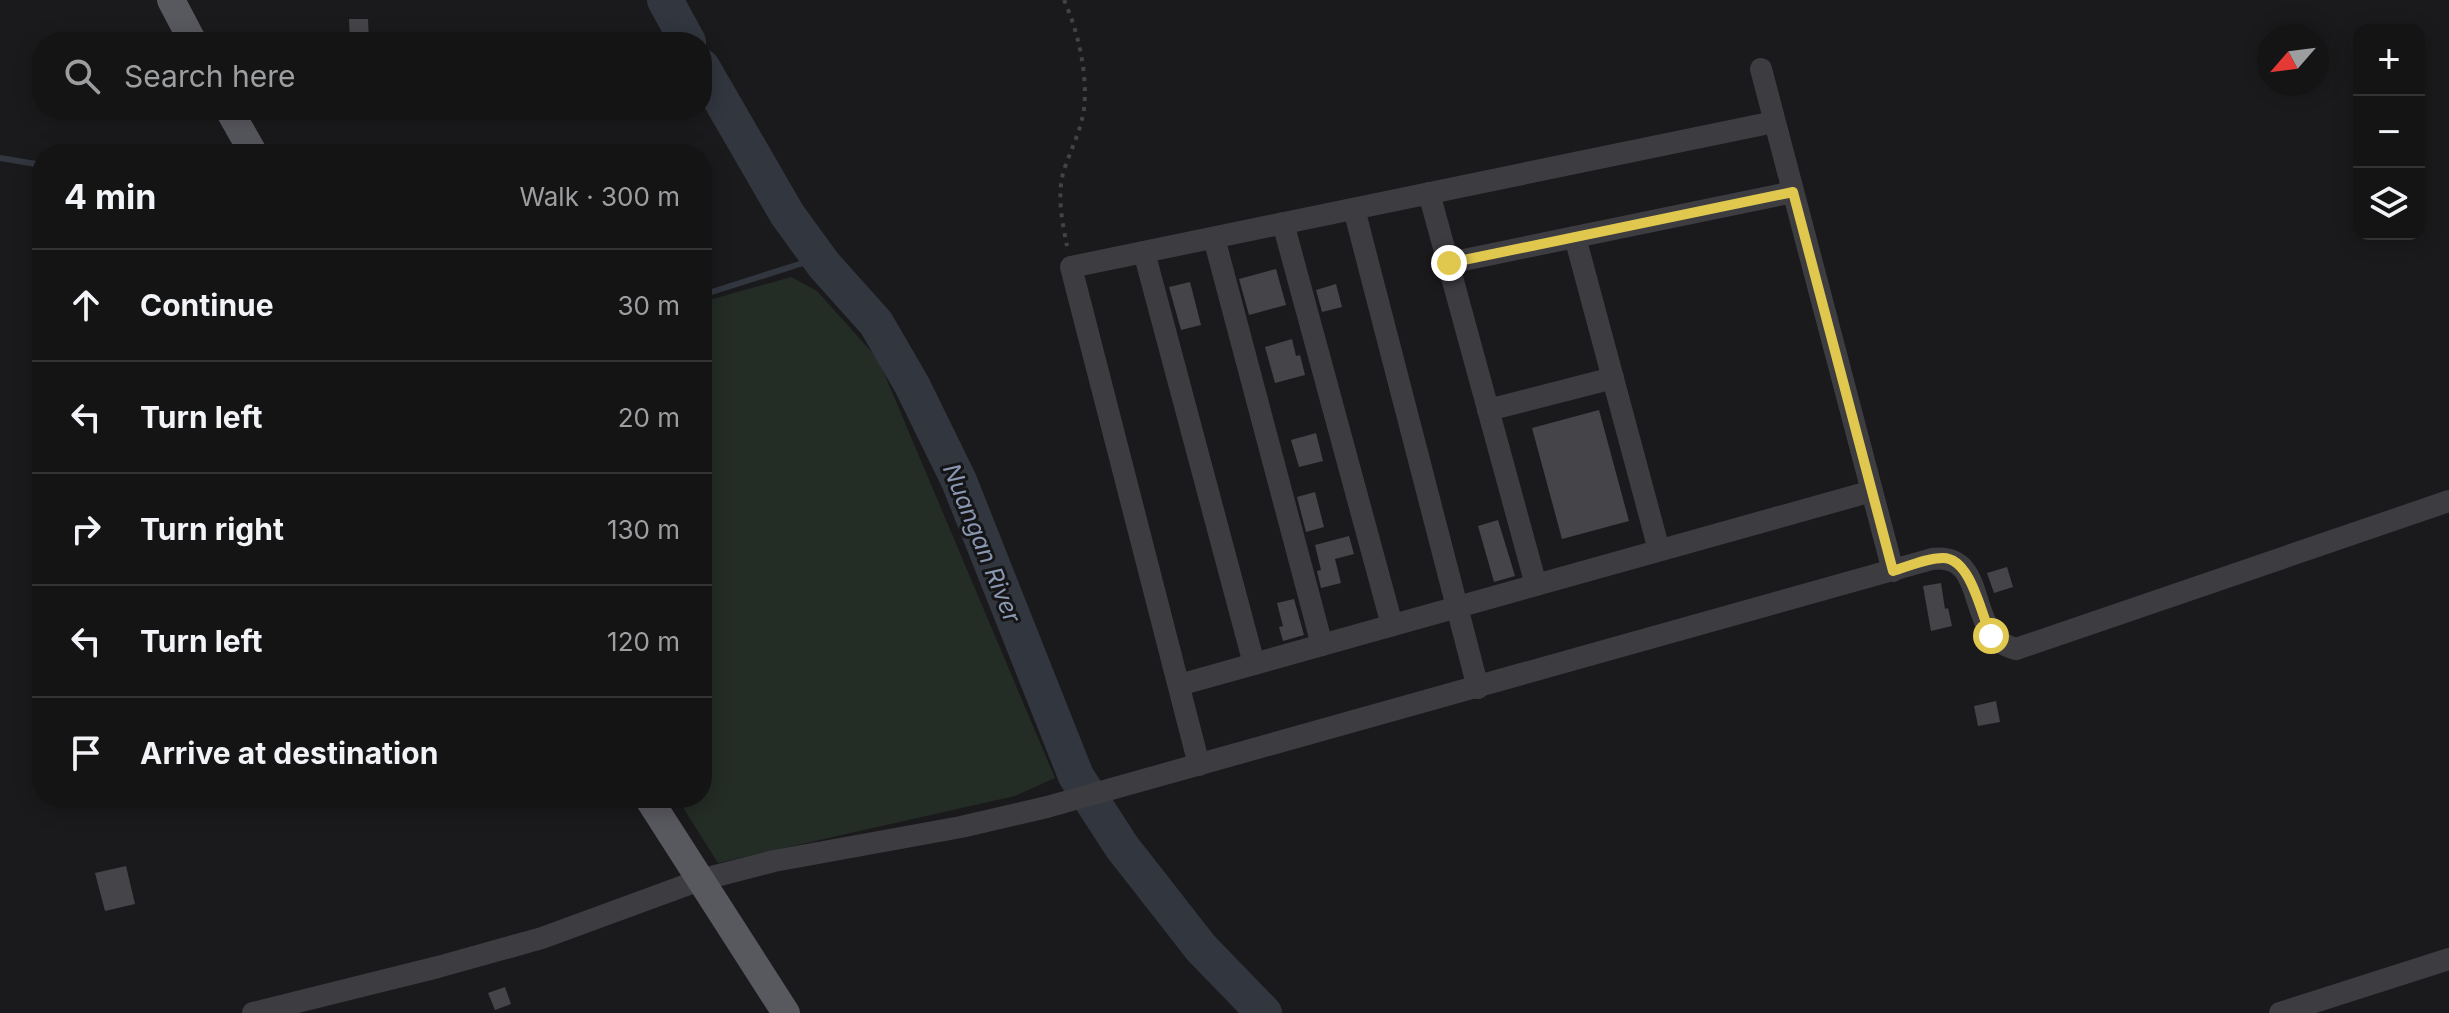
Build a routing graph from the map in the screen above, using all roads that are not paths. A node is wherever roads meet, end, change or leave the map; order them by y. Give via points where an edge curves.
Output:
1 (171, 0) edge
2 (188, 32) edge
3 (1761, 69) dead end
4 (235, 120) edge
5 (1774, 122) junction
6 (248, 144) edge
7 (1793, 192) junction
8 (1429, 193) junction
9 (1354, 209) junction
10 (1283, 223) junction
11 (1575, 237) junction
12 (1214, 238) junction
13 (1144, 252) junction
14 (1449, 263) junction
15 (1613, 378) junction
16 (1488, 410) junction
17 (1872, 491) junction
18 (2449, 501) edge
19 (1659, 550) junction
20 (1893, 571) junction
21 (1536, 585) junction
22 (1458, 607) junction
23 (1392, 625) junction
24 (1322, 645) junction
25 (1254, 664) junction
26 (1179, 685) junction
27 (1478, 688) junction
28 (1199, 765) junction
29 (654, 808) edge
30 (700, 880) junction
31 (2449, 959) edge
32 (253, 1013) edge
33 (786, 1013) edge
34 (2280, 1013) edge

1 - 2 main road
3 - 5 street
4 - 6 main road
5 - 7 street
5 - 8 street
7 - 11 street
7 - 17 street
8 - 9 street
8 - 14 street
9 - 10 street
9 - 22 street
10 - 12 street
10 - 23 street
11 - 14 street
11 - 15 street
12 - 13 street
12 - 24 street
13 - 25 street
13 - 26 street via 1071,267
14 - 16 street
15 - 16 street
15 - 19 street
16 - 21 street
17 - 19 street
17 - 20 street
18 - 20 street via 2016,649 1991,636 1965,570 1956,561 1932,559
19 - 21 street
20 - 27 street
21 - 22 street
22 - 23 street
22 - 27 street
23 - 24 street
24 - 25 street
25 - 26 street
26 - 28 street
27 - 28 street
28 - 30 street via 961,827
29 - 30 main road
30 - 32 street via 542,938
30 - 33 main road
31 - 34 street

